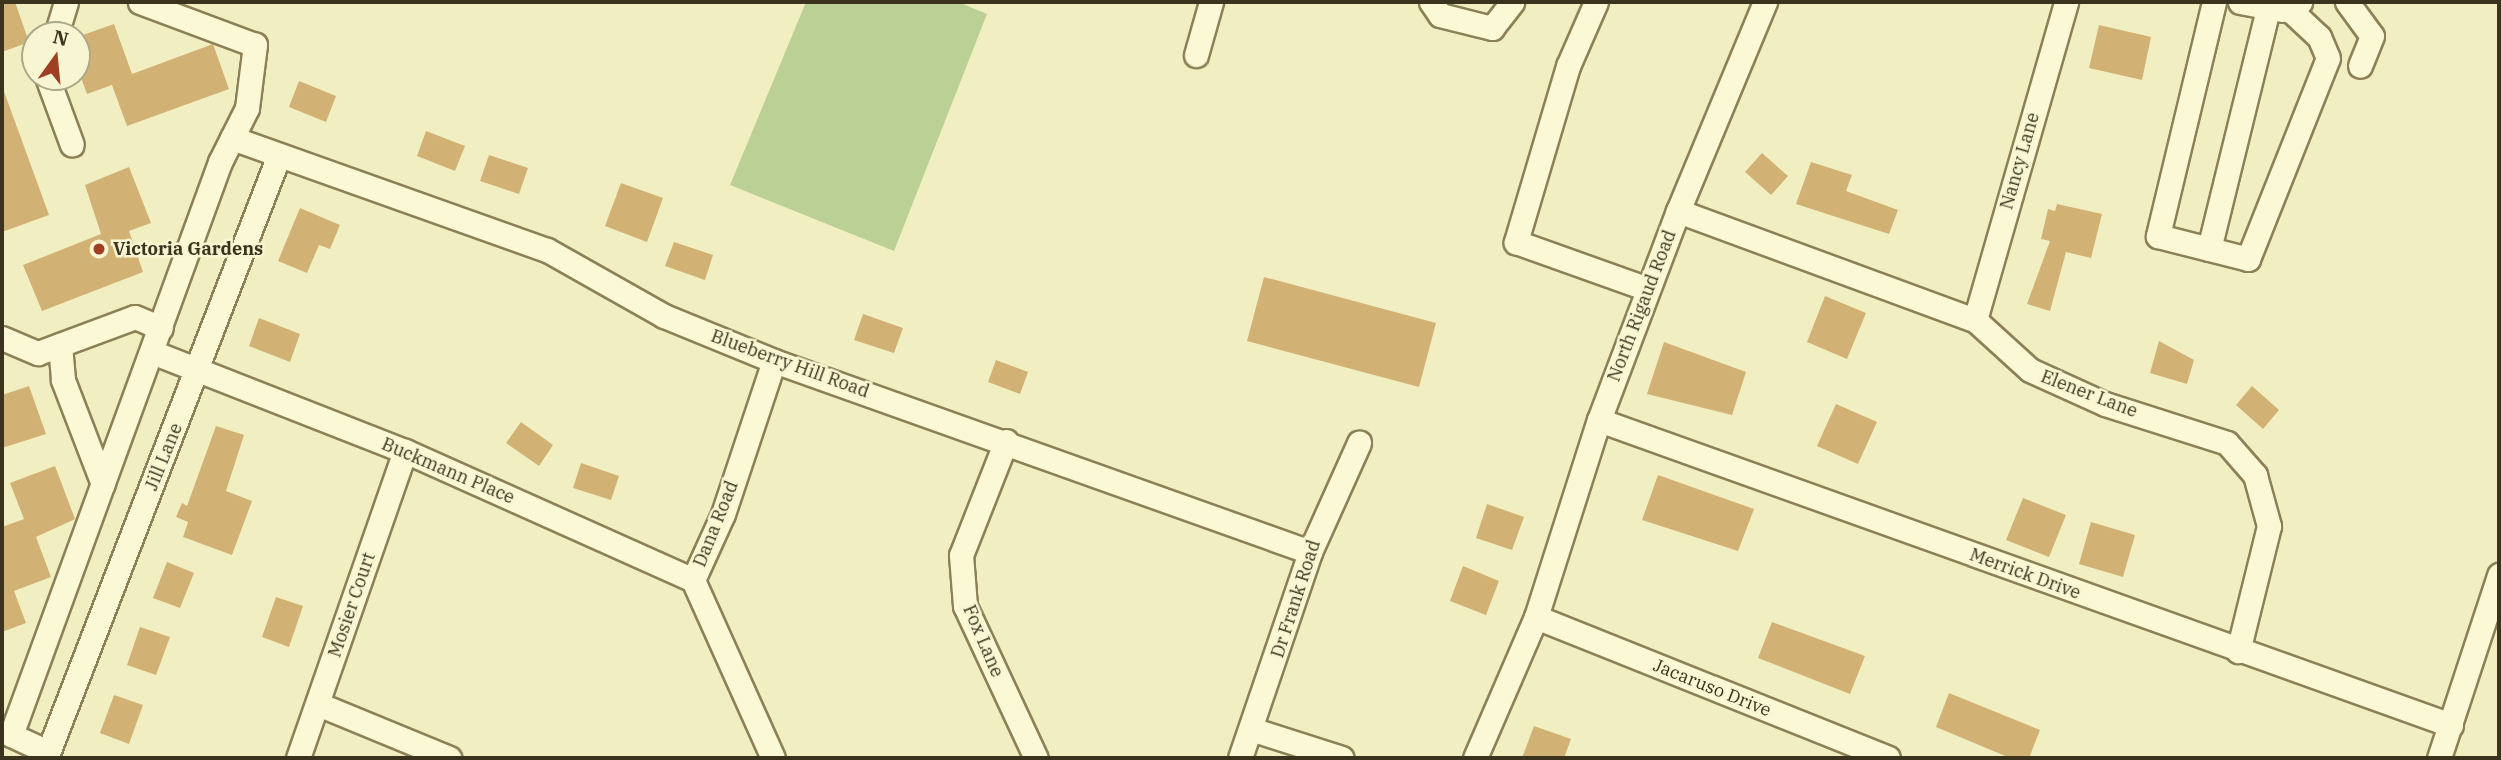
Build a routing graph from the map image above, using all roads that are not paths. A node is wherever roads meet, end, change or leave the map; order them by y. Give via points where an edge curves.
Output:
1 (66, 2) edge
2 (140, 2) edge
3 (1211, 2) edge
4 (1431, 2) edge
5 (1512, 2) edge
6 (1595, 2) edge
7 (1765, 2) edge
8 (2066, 2) edge
9 (2214, 2) edge
10 (2240, 2) edge
11 (2347, 2) edge
12 (2296, 7) edge
13 (2268, 8) junction
14 (60, 21) edge
15 (1196, 55) dead end
16 (2360, 66) dead end
17 (52, 91) edge
18 (232, 138) junction
19 (72, 145) dead end
20 (279, 155) junction
21 (1678, 211) junction
22 (2209, 249) junction
23 (1648, 289) junction
24 (1975, 320) junction
25 (161, 328) junction
26 (2, 338) edge
27 (60, 345) junction
28 (152, 352) junction
29 (774, 361) junction
30 (199, 370) junction
31 (1599, 420) junction
32 (1006, 441) junction
33 (1359, 443) dead end
34 (405, 451) junction
35 (103, 484) junction
36 (1310, 552) junction
37 (2499, 575) edge
38 (694, 580) junction
39 (2494, 611) edge
40 (1536, 617) junction
41 (2238, 651) junction
42 (318, 704) junction
43 (2451, 725) junction
44 (1254, 730) junction
45 (47, 755) edge
46 (298, 758) edge
47 (449, 758) edge
48 (773, 758) edge
49 (1036, 758) edge
50 (1240, 758) edge
51 (1342, 758) edge
52 (1475, 758) edge
53 (1888, 758) edge
54 (2439, 758) edge

1 - 14 street
2 - 18 street via 255,45 247,108
3 - 15 street
4 - 5 street via 1440,15 1492,28
6 - 23 street via 1569,66 1516,242
7 - 21 street, North Rigaud Road
8 - 24 street, Nancy Lane
9 - 22 street via 2158,236
10 - 13 street
11 - 16 street via 2372,36
12 - 13 street
12 - 22 street via 2319,37 2328,58 2248,259
13 - 22 street
17 - 19 street
18 - 20 street, Blueberry Hill Road
18 - 25 street
20 - 29 street, Blueberry Hill Road via 547,250 664,316
20 - 30 street, Jill Lane
21 - 23 street, North Rigaud Road
21 - 24 street, Elener Lane
23 - 31 street, North Rigaud Road
24 - 41 street, Elener Lane via 2030,370 2105,404 2215,437 2255,475 2269,526
25 - 27 street via 135,317
25 - 28 street
26 - 27 street via 38,352
27 - 35 street via 63,380
28 - 30 street, Buckmann Place
28 - 35 street
29 - 32 street, Blueberry Hill Road
29 - 38 street, Dana Road via 723,514
30 - 34 street, Buckmann Place
30 - 45 street, Jill Lane
31 - 40 street, North Rigaud Road
31 - 41 street, Merrick Drive
32 - 36 street, Blueberry Hill Road
32 - 49 street, Fox Lane via 961,555 965,606
33 - 36 street, Dr Frank Road
34 - 38 street, Buckmann Place
34 - 42 street, Mosier Court
35 - 45 street via 11,735
36 - 44 street, Dr Frank Road
37 - 39 street
38 - 48 street, Dana Road
39 - 43 street
40 - 52 street, North Rigaud Road
40 - 53 street, Jacaruso Drive
41 - 43 street, Merrick Drive
42 - 46 street, Mosier Court
42 - 47 street
43 - 54 street
44 - 50 street, Dr Frank Road
44 - 51 street

